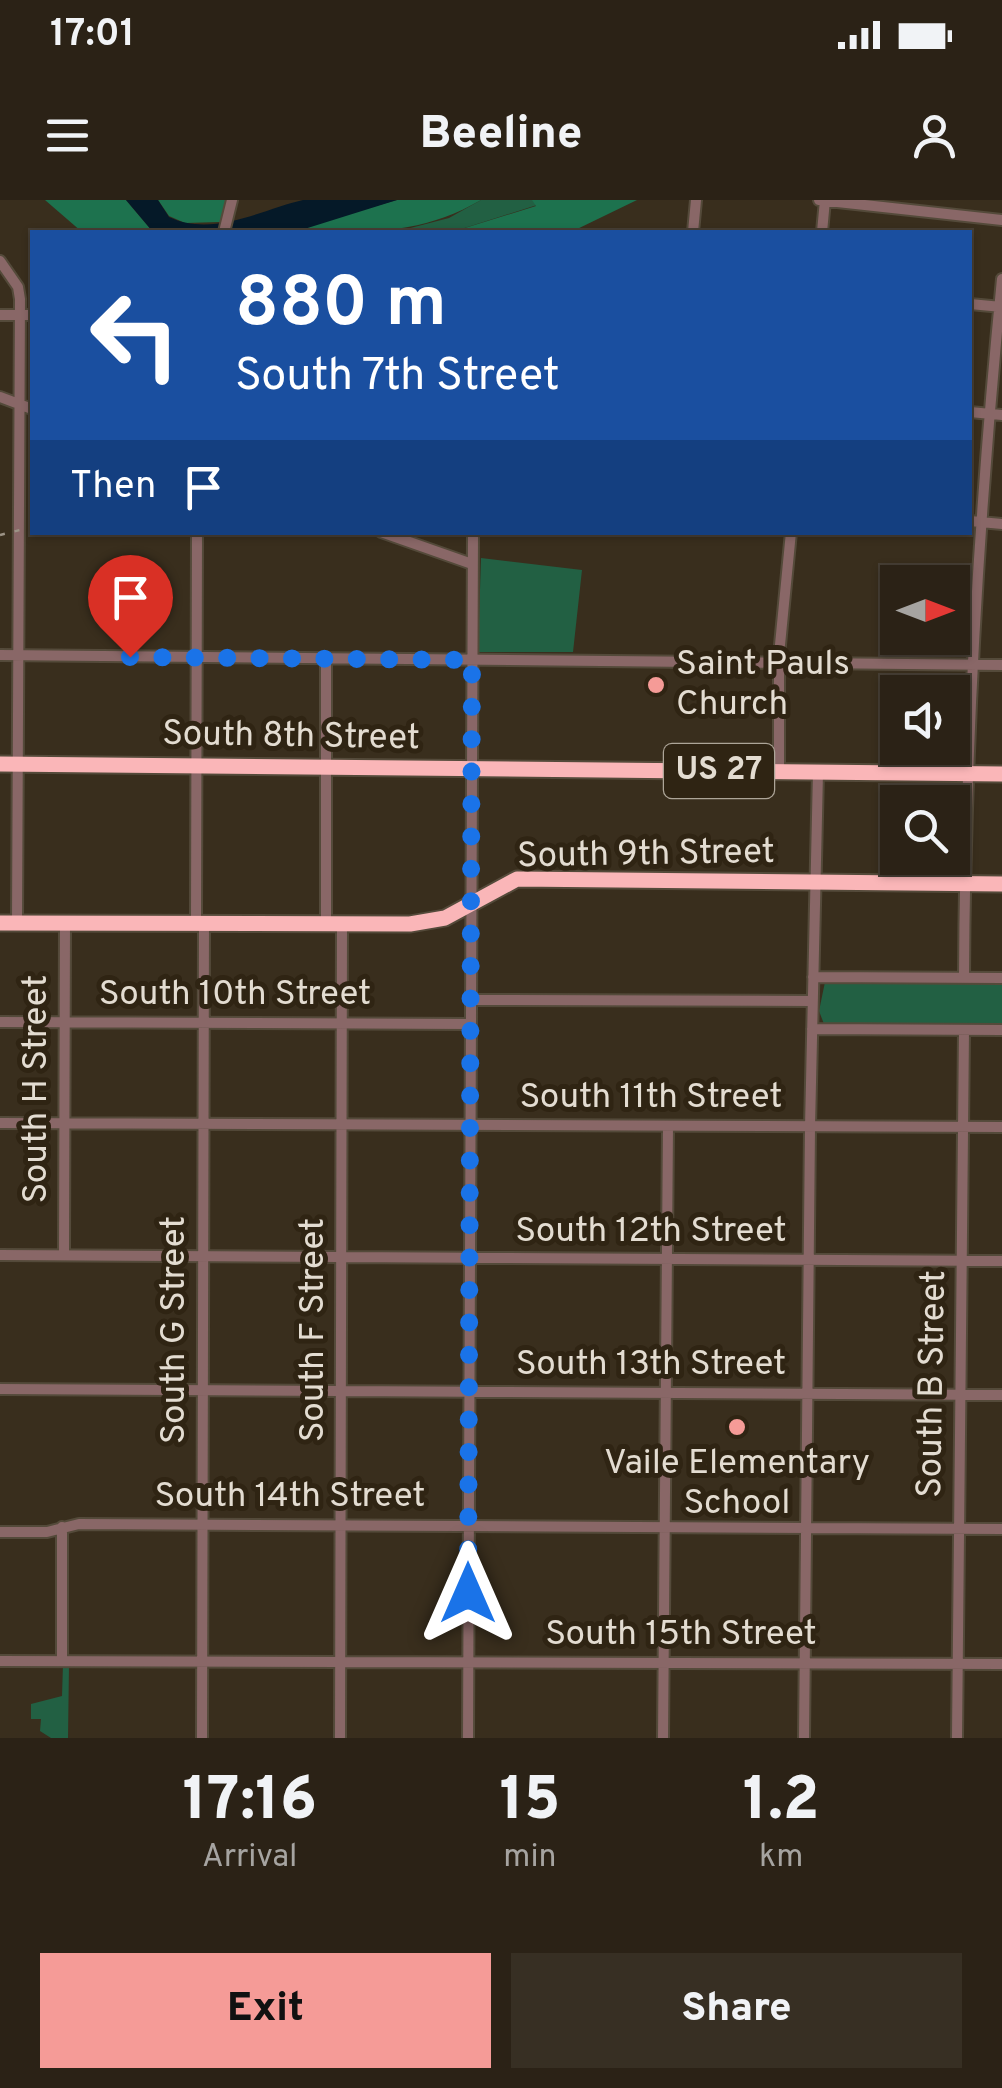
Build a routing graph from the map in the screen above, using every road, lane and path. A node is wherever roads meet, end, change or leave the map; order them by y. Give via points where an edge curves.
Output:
1 (232, 200) edge
2 (696, 200) edge
3 (823, 200) edge
4 (1002, 220) edge
5 (693, 228) edge
6 (224, 230) edge
7 (822, 230) edge
8 (0, 261) edge
9 (1002, 279) edge
10 (18, 287) junction
11 (30, 299) edge
12 (972, 304) edge
13 (1001, 307) edge
14 (19, 314) junction
15 (0, 315) edge
16 (30, 315) edge
17 (0, 396) edge
18 (18, 401) junction
19 (30, 408) edge
20 (996, 415) edge
21 (974, 522) edge
22 (1002, 524) edge
23 (196, 535) edge
24 (389, 535) edge
25 (473, 535) edge
26 (791, 535) edge
27 (472, 564) junction
28 (0, 654) edge
29 (17, 655) junction
30 (196, 657) junction
31 (326, 659) junction
32 (472, 660) junction
33 (779, 662) junction
34 (974, 664) junction
35 (1002, 665) edge
36 (9, 764) edge
37 (198, 767) junction
38 (327, 768) junction
39 (470, 769) junction
40 (778, 772) junction
41 (818, 772) junction
42 (968, 774) junction
43 (1002, 774) edge
44 (816, 883) junction
45 (965, 884) junction
46 (1002, 884) edge
47 (470, 903) junction
48 (200, 922) junction
49 (8, 923) edge
50 (334, 923) junction
51 (65, 924) junction
52 (812, 977) junction
53 (964, 978) junction
54 (1002, 978) edge
55 (471, 1000) junction
56 (812, 1001) junction
57 (0, 1022) edge
58 (65, 1022) junction
59 (202, 1023) junction
60 (342, 1024) junction
61 (470, 1024) junction
62 (812, 1029) junction
63 (964, 1030) junction
64 (1002, 1030) edge
65 (64, 1122) junction
66 (0, 1123) edge
67 (202, 1124) junction
68 (342, 1124) junction
69 (470, 1125) junction
70 (668, 1126) junction
71 (810, 1126) junction
72 (962, 1128) junction
73 (1002, 1128) edge
74 (0, 1255) edge
75 (64, 1255) junction
76 (202, 1257) junction
77 (342, 1257) junction
78 (470, 1258) junction
79 (668, 1260) junction
80 (809, 1260) junction
81 (962, 1261) junction
82 (1002, 1261) edge
83 (0, 1390) edge
84 (202, 1391) junction
85 (342, 1392) junction
86 (469, 1392) junction
87 (666, 1394) junction
88 (808, 1394) junction
89 (960, 1395) junction
90 (1002, 1395) edge
91 (202, 1525) junction
92 (341, 1525) junction
93 (468, 1525) junction
94 (62, 1527) junction
95 (665, 1527) junction
96 (806, 1528) junction
97 (958, 1529) junction
98 (1002, 1529) edge
99 (0, 1532) edge
100 (202, 1660) junction
101 (340, 1660) junction
102 (0, 1661) edge
103 (62, 1661) junction
104 (468, 1661) junction
105 (664, 1662) junction
106 (805, 1663) junction
107 (958, 1664) junction
108 (1002, 1664) edge
109 (202, 1738) edge
110 (340, 1738) edge
111 (468, 1738) edge
112 (663, 1738) edge
113 (804, 1738) edge
114 (957, 1738) edge

1 - 6 street
2 - 5 street
3 - 4 street
3 - 7 street
8 - 10 street
9 - 13 street
10 - 11 street
10 - 14 street, South H Street
12 - 13 street
13 - 20 street
14 - 15 street
14 - 16 street
14 - 18 street, South H Street
17 - 18 street
18 - 19 street
18 - 29 street, South H Street
20 - 21 street
21 - 22 street
21 - 34 street
23 - 30 street, South G Street
24 - 27 street
25 - 27 street
26 - 33 street
27 - 32 street
28 - 29 street
29 - 30 street
29 - 36 street, South H Street
30 - 31 street
30 - 37 street, South G Street
31 - 32 street
31 - 38 street, South F Street
32 - 33 street
32 - 39 street
33 - 34 street
33 - 40 street
34 - 35 street
34 - 42 street
36 - 37 highway, South 8th Street / US 27
36 - 49 street, South H Street
37 - 38 highway, South 8th Street / US 27
37 - 48 street, South G Street
38 - 39 highway, South 8th Street / US 27
38 - 50 street, South F Street
39 - 40 highway, South 8th Street / US 27
39 - 47 street
40 - 41 highway, South 8th Street / US 27
41 - 42 highway, South 8th Street / US 27
41 - 44 street
42 - 43 highway, South 8th Street / US 27
42 - 45 street
44 - 45 highway, South 9th Street
44 - 47 highway, South 9th Street via 516,879
44 - 52 street
45 - 46 highway, South 9th Street
45 - 53 street
47 - 50 highway, South 9th Street via 422,923
47 - 55 street
48 - 50 highway, South 9th Street
48 - 51 highway, South 9th Street
48 - 59 street, South G Street
49 - 51 highway, South 9th Street
50 - 60 street, South F Street
51 - 58 street, South H Street
52 - 53 street
52 - 56 street
53 - 54 street
55 - 56 street
55 - 61 street
56 - 62 street
57 - 58 street, South 10th Street
58 - 59 street, South 10th Street
58 - 65 street, South H Street
59 - 60 street, South 10th Street
59 - 67 street, South G Street
60 - 61 street, South 10th Street
60 - 68 street, South F Street
61 - 69 street
62 - 63 street
62 - 71 street
63 - 64 street
63 - 72 street, South B Street
65 - 66 street, South 11th Street
65 - 67 street, South 11th Street
65 - 75 street, South H Street
67 - 68 street, South 11th Street
67 - 76 street, South G Street
68 - 69 street, South 11th Street
68 - 77 street, South F Street
69 - 70 street, South 11th Street
69 - 78 street
70 - 71 street, South 11th Street
70 - 79 street
71 - 72 street, South 11th Street
71 - 80 street
72 - 73 street, South 11th Street
72 - 81 street, South B Street
74 - 75 street, South 12th Street
75 - 76 street, South 12th Street
76 - 77 street, South 12th Street
76 - 84 street, South G Street
77 - 78 street, South 12th Street
77 - 85 street, South F Street
78 - 79 street, South 12th Street
78 - 86 street
79 - 80 street, South 12th Street
79 - 87 street
80 - 81 street, South 12th Street
80 - 88 street
81 - 82 street, South 12th Street
81 - 89 street, South B Street
83 - 84 street, South 13th Street
84 - 85 street, South 13th Street
84 - 91 street, South G Street
85 - 86 street, South 13th Street
85 - 92 street, South F Street
86 - 87 street, South 13th Street
86 - 93 street
87 - 88 street, South 13th Street
87 - 95 street
88 - 89 street, South 13th Street
88 - 96 street
89 - 90 street, South 13th Street
89 - 97 street, South B Street
91 - 92 street, South 14th Street
91 - 94 street, South 14th Street
91 - 100 street, South G Street
92 - 93 street, South 14th Street
92 - 101 street, South F Street
93 - 95 street, South 14th Street
93 - 104 street
94 - 99 street, South 14th Street
94 - 103 street
95 - 96 street, South 14th Street
95 - 105 street
96 - 97 street, South 14th Street
96 - 106 street
97 - 98 street, South 14th Street
97 - 107 street, South B Street
100 - 101 street, South 15th Street
100 - 103 street, South 15th Street
100 - 109 street, South G Street
101 - 104 street, South 15th Street
101 - 110 street, South F Street
102 - 103 street, South 15th Street
104 - 105 street, South 15th Street
104 - 111 street
105 - 106 street, South 15th Street
105 - 112 street
106 - 107 street, South 15th Street
106 - 113 street
107 - 108 street, South 15th Street
107 - 114 street, South B Street

